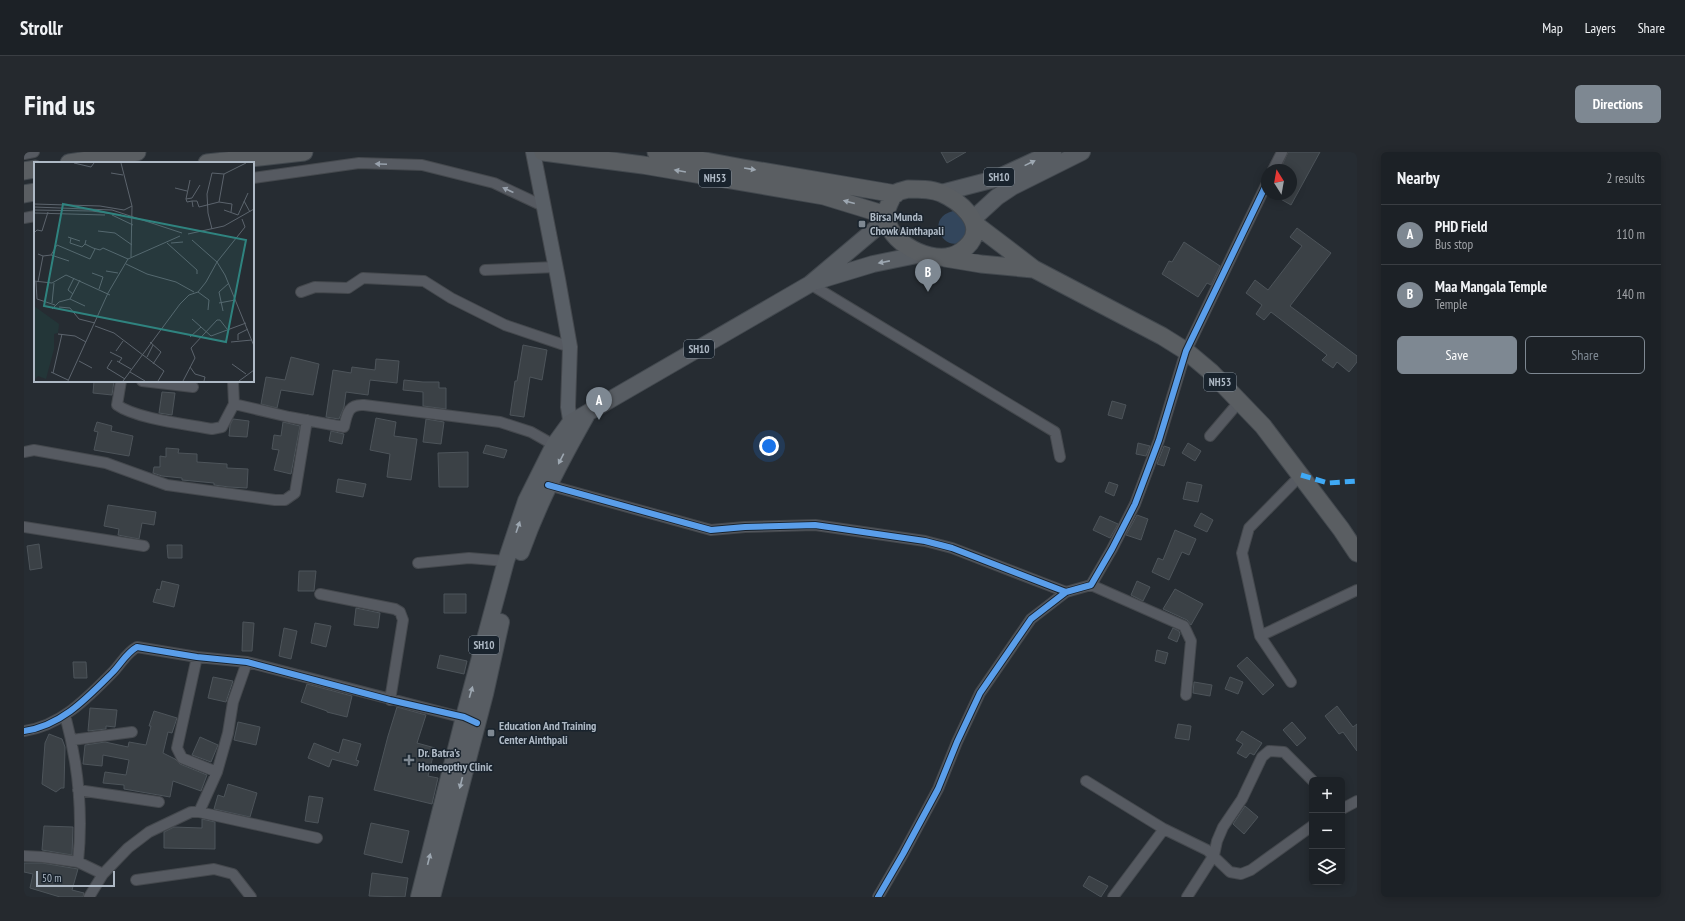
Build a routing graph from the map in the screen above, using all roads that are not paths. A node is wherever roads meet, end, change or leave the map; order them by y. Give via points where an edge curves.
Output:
1 (34, 152) edge
2 (137, 152) edge
3 (304, 152) edge
4 (533, 152) edge
5 (543, 152) edge
6 (656, 152) edge
7 (1053, 152) edge
8 (1082, 152) edge
9 (1282, 152) edge
10 (24, 154) edge
11 (75, 162) edge
12 (216, 162) edge
13 (1276, 164) edge
14 (34, 169) edge
15 (24, 171) edge
16 (254, 178) edge
17 (34, 192) edge
18 (941, 193) junction
19 (24, 194) edge
20 (896, 194) junction
21 (1261, 195) edge
22 (543, 206) junction
23 (34, 216) edge
24 (886, 217) junction
25 (24, 218) edge
26 (974, 222) junction
27 (922, 254) junction
28 (944, 258) junction
29 (556, 267) junction
30 (1034, 269) junction
31 (485, 270) dead end
32 (810, 284) junction
33 (301, 292) dead end
34 (570, 347) junction
35 (1186, 351) junction
36 (121, 382) edge
37 (150, 382) edge
38 (233, 382) edge
39 (193, 387) dead end
40 (1239, 402) junction
41 (234, 404) junction
42 (307, 420) junction
43 (572, 431) junction
44 (1210, 436) dead end
45 (554, 445) junction
46 (24, 452) edge
47 (1060, 457) dead end
48 (1302, 475) junction
49 (548, 485) junction
50 (24, 527) edge
51 (144, 546) dead end
52 (1357, 553) edge
53 (506, 561) junction
54 (418, 564) dead end
55 (1091, 585) junction
56 (1357, 590) edge
57 (1066, 592) junction
58 (320, 594) dead end
59 (1260, 636) junction
60 (197, 657) junction
61 (247, 662) junction
62 (1291, 682) dead end
63 (1186, 695) dead end
64 (390, 700) junction
65 (66, 715) junction
66 (470, 720) junction
67 (24, 731) edge
68 (132, 732) dead end
69 (72, 740) junction
70 (217, 772) junction
71 (1309, 777) edge
72 (1086, 781) dead end
73 (78, 790) junction
74 (1357, 801) edge
75 (160, 802) dead end
76 (1345, 806) edge
77 (199, 812) junction
78 (1309, 828) edge
79 (1164, 829) junction
80 (317, 838) dead end
81 (1214, 855) junction
82 (24, 856) edge
83 (78, 862) junction
84 (103, 874) junction
85 (136, 880) dead end
86 (89, 897) edge
87 (251, 897) edge
88 (419, 897) edge
89 (432, 897) edge
90 (878, 897) edge
91 (1113, 897) edge
92 (1187, 897) edge

1 - 10 street
2 - 11 highway
3 - 12 highway
4 - 22 main road
24 -> 5 highway, NH53 via 824,196 643,165
6 -> 20 highway, NH53
18 -> 7 main road, SH10 via 994,179
8 - 26 main road, SH10 via 1012,187 997,197
9 - 13 street
14 - 15 highway
22 -> 16 street via 494,183 422,165 359,163
17 - 19 highway
18 - 20 highway, NH53 via 908,189
18 - 26 highway, NH53 via 961,206
20 - 24 highway via 889,204
21 - 35 street
22 - 29 main road
23 - 25 street
24 - 27 highway, NH53 via 893,233
24 - 32 main road, SH10
26 - 28 highway via 975,232 971,241 962,251
26 - 30 highway, NH53
27 - 28 highway, NH53
27 -> 32 main road, SH10 via 872,264
28 - 30 highway, NH53
29 - 31 street
29 - 34 main road
30 - 35 highway, NH53
32 - 43 main road, SH10 via 588,413
32 - 47 street via 1055,432
33 - 34 street via 315,287 348,288 363,278 424,281 451,298 505,325
34 - 43 main road via 568,407
35 - 40 highway, NH53 via 1211,372
35 - 55 street via 1159,440 1134,504
36 - 41 street via 117,405 127,412 212,429 222,427
37 - 39 street
38 - 41 street
40 - 44 street
40 - 48 highway, NH53 via 1263,426
41 - 42 street
42 - 45 street via 344,427 349,410 357,405 364,405 506,424 531,432
42 - 46 street via 295,493 285,500 168,485 106,463 34,450
43 - 45 main road, SH10
43 -> 49 main road, SH10
53 -> 45 main road, SH10 via 526,501
48 - 52 highway, NH53
48 - 59 street via 1249,528 1242,553
49 - 57 street via 711,530 815,525 925,542 952,548
49 - 66 main road, SH10 via 517,562
50 - 51 street
53 - 54 street via 469,558
66 -> 53 main road, SH10
55 - 57 street
55 - 63 street via 1184,626 1191,641
56 - 59 street
57 - 90 street via 1031,619 980,693 938,790
58 - 64 street via 400,612 403,620
59 - 62 street
60 - 61 street
60 - 65 street via 137,647
60 - 70 street via 177,748 182,758
61 - 64 street
61 - 70 street via 233,702 228,733
64 - 66 street
65 - 67 street via 37,729
65 - 69 street
88 -> 66 main road, SH10
66 -> 89 main road, SH10
68 - 69 street
69 - 73 street
70 - 77 street
71 - 81 street via 1284,752 1274,750 1262,757 1242,799 1223,827
72 - 79 street
73 - 75 street
73 - 83 street via 81,839
74 - 76 street
77 - 80 street
77 - 84 street via 191,812 149,832 128,848
78 - 81 street via 1252,870 1241,874 1230,872
79 - 81 street
79 - 91 street
81 - 92 street
82 - 83 street
83 - 84 street
84 - 86 street
85 - 87 street via 214,869 232,874

